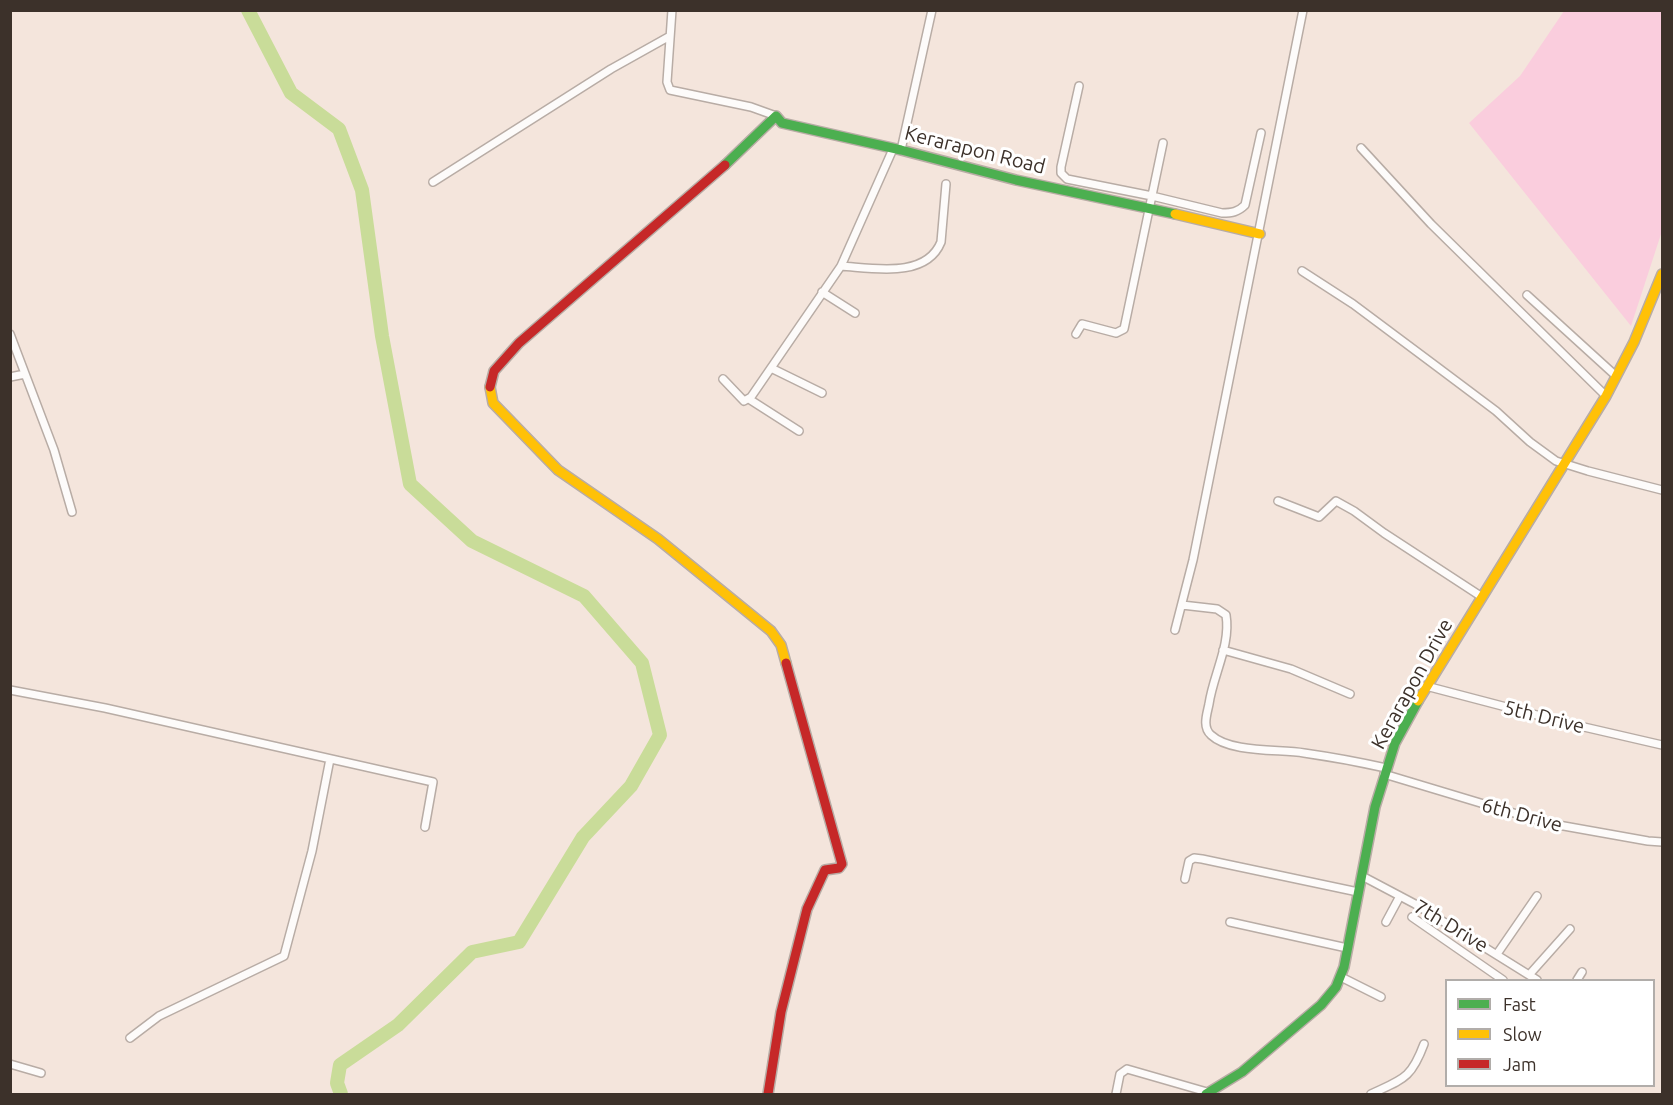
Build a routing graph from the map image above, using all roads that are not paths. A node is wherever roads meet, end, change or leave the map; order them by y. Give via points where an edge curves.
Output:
1 (672, 10) edge
2 (932, 10) edge
3 (1304, 10) edge
4 (670, 36) junction
5 (1078, 86) dead end
6 (776, 116) junction
7 (1261, 133) dead end
8 (1163, 143) dead end
9 (1361, 148) dead end
10 (897, 149) junction
11 (433, 182) dead end
12 (946, 184) dead end
13 (1152, 196) junction
14 (1149, 208) junction
15 (1260, 234) junction
16 (841, 266) junction
17 (1302, 271) dead end
18 (1662, 274) edge
19 (822, 292) junction
20 (1527, 295) dead end
21 (855, 313) dead end
22 (10, 334) edge
23 (1076, 334) dead end
24 (771, 368) junction
25 (25, 374) junction
26 (1616, 376) junction
27 (10, 377) edge
28 (723, 379) dead end
29 (822, 393) dead end
30 (1606, 396) junction
31 (748, 399) junction
32 (799, 431) dead end
33 (1564, 464) junction
34 (1662, 490) edge
35 (1278, 501) dead end
36 (72, 512) dead end
37 (1482, 597) junction
38 (1182, 605) junction
39 (1175, 630) dead end
40 (1223, 650) junction
41 (1426, 686) junction
42 (10, 690) edge
43 (1350, 694) dead end
44 (1662, 745) edge
45 (330, 759) junction
46 (1385, 771) junction
47 (425, 827) dead end
48 (1662, 842) edge
49 (1362, 876) junction
50 (1185, 879) dead end
51 (1358, 892) junction
52 (1400, 896) junction
53 (1537, 896) dead end
54 (1412, 917) dead end
55 (1230, 922) dead end
56 (1386, 922) dead end
57 (1570, 929) dead end
58 (1465, 934) junction
59 (1347, 948) junction
60 (1458, 949) junction
61 (1497, 954) junction
62 (1582, 972) dead end
63 (1529, 975) junction
64 (1341, 977) junction
65 (1500, 979) edge
66 (1534, 979) edge
67 (1577, 979) edge
68 (1381, 997) dead end
69 (130, 1038) dead end
70 (1425, 1044) dead end
71 (10, 1064) edge
72 (41, 1073) dead end
73 (1207, 1093) edge
74 (768, 1095) edge
75 (1116, 1095) edge
76 (1371, 1095) edge

1 - 4 street
2 - 10 street
3 - 15 street
4 - 6 street via 670,90
4 - 11 street
5 - 13 street via 1061,167 1063,177
6 - 10 street, Kerarapon Road via 782,123
6 - 74 street via 734,158 518,345 491,376 488,390 493,403 558,470 693,566 771,631 783,651 842,864 825,870 807,909 781,1012
7 - 13 street via 1247,199 1237,212 1222,213
8 - 13 street
9 - 30 street via 1455,248
10 - 14 street, Kerarapon Road via 1016,180
10 - 16 street
12 - 16 street via 941,242 926,260 903,268
13 - 14 street
14 - 15 street, Kerarapon Road
14 - 23 street via 1124,329 1116,333 1082,324
15 - 38 street
16 - 19 street
17 - 33 street via 1353,304 1496,411 1530,442
18 - 26 street, Kerarapon Drive
19 - 21 street
19 - 24 street
20 - 26 street
22 - 25 street
24 - 29 street
24 - 31 street
25 - 27 street
25 - 36 street
26 - 30 street, Kerarapon Drive
28 - 31 street via 744,401
30 - 33 street, Kerarapon Drive
31 - 32 street
33 - 34 street
33 - 37 street, Kerarapon Drive
35 - 37 street via 1319,516 1336,501
37 - 41 street, Kerarapon Drive
38 - 39 street
38 - 40 street via 1224,612 1227,619
40 - 43 street via 1291,669
40 - 46 street, 6th Drive via 1206,721 1211,735 1258,750 1302,752
41 - 44 street, 5th Drive
41 - 46 street, Kerarapon Drive via 1399,735
42 - 45 street
45 - 47 street via 433,782
45 - 69 street via 312,851 284,956 159,1016
46 - 48 street, 6th Drive via 1547,823
46 - 49 street, Kerarapon Drive
49 - 51 street, Kerarapon Drive
49 - 52 street, 7th Drive
50 - 51 street via 1189,861 1194,858
51 - 59 street, Kerarapon Drive
52 - 56 street
52 - 58 street, 7th Drive
53 - 61 street
54 - 60 street
55 - 59 street
57 - 63 street
58 - 60 street
58 - 61 street, 7th Drive
59 - 64 street, Kerarapon Drive
60 - 65 street
61 - 63 street, 7th Drive
62 - 67 street
63 - 66 street, 7th Drive
64 - 68 street
64 - 73 street, Kerarapon Drive via 1330,996 1311,1014 1242,1072
70 - 76 street via 1410,1074
71 - 72 street
73 - 75 street via 1127,1069 1120,1074

